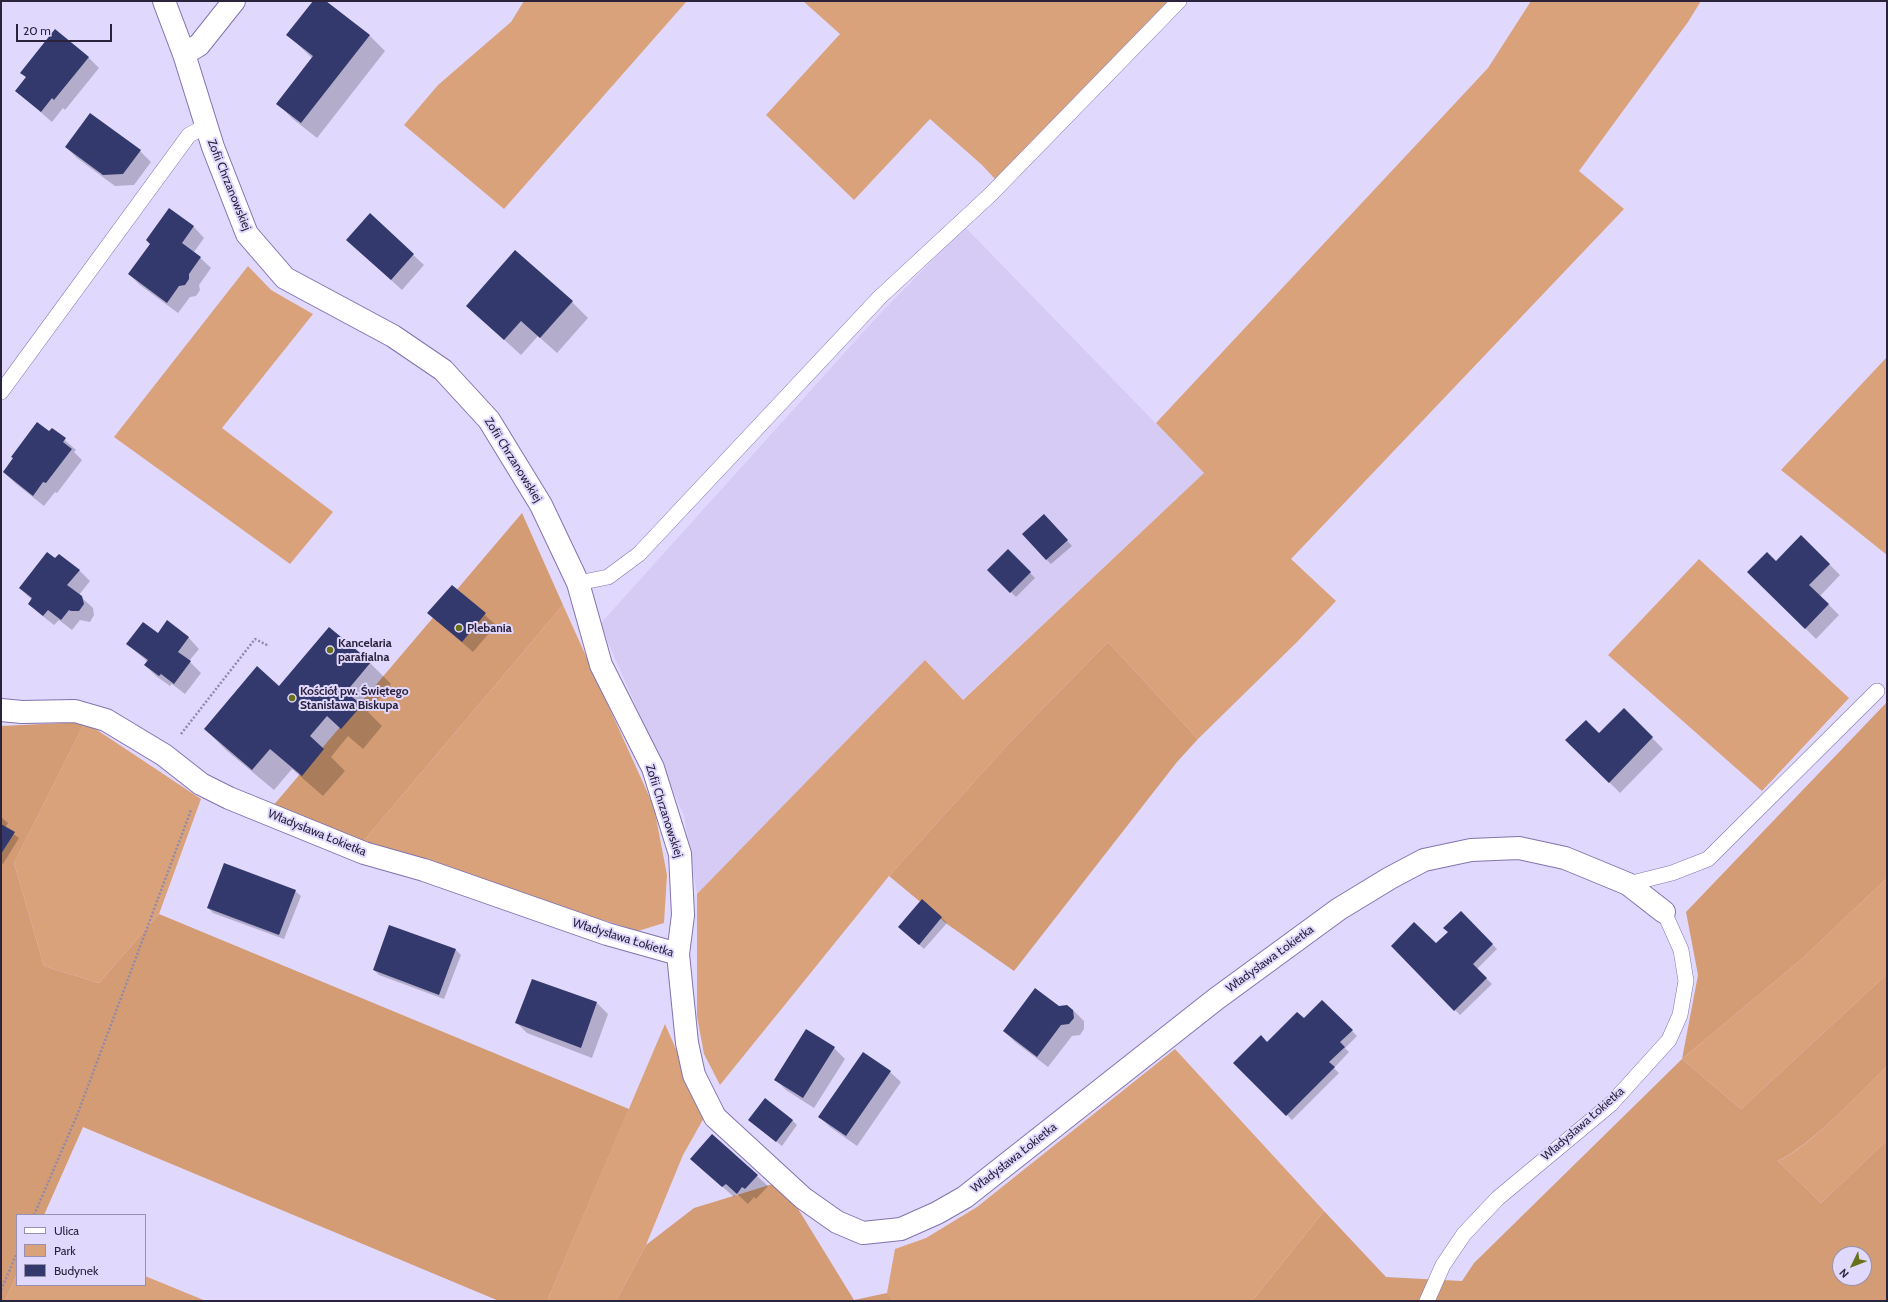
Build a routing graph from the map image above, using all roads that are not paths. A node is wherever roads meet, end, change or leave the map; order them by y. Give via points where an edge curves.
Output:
1 (164, 1) edge
2 (234, 1) edge
3 (1179, 1) edge
4 (184, 54) junction
5 (206, 126) junction
6 (1, 392) edge
7 (578, 583) junction
8 (1877, 691) dead end
9 (1, 710) edge
10 (1628, 884) junction
11 (1664, 912) joint
12 (678, 954) junction
13 (1427, 1301) edge

1 - 4 street, Zofii Chrzanowskiej
2 - 4 street via 199,45
3 - 7 lane via 990,195 880,297 639,554 608,577
4 - 5 street, Zofii Chrzanowskiej
5 - 6 lane via 189,135
5 - 7 street, Zofii Chrzanowskiej via 247,234 285,278 393,336 443,370 489,420 541,504
7 - 12 street, Zofii Chrzanowskiej via 601,665 653,768 680,854 683,915
8 - 10 lane via 1708,859 1672,873
9 - 12 street, Władysława Łokietka via 76,711 106,720 164,755 201,784 229,798 364,853 424,870 607,934
10 - 11 street, Władysława Łokietka
10 - 12 street, Władysława Łokietka via 1565,858 1519,848 1471,850 1424,860 1339,909 1236,985 965,1197 901,1229 863,1233 837,1222 803,1198 715,1117 694,1075 687,1043
11 - 13 lane, Władysława Łokietka via 1681,950 1686,982 1680,1015 1669,1040 1611,1104 1498,1198 1469,1229 1443,1265

